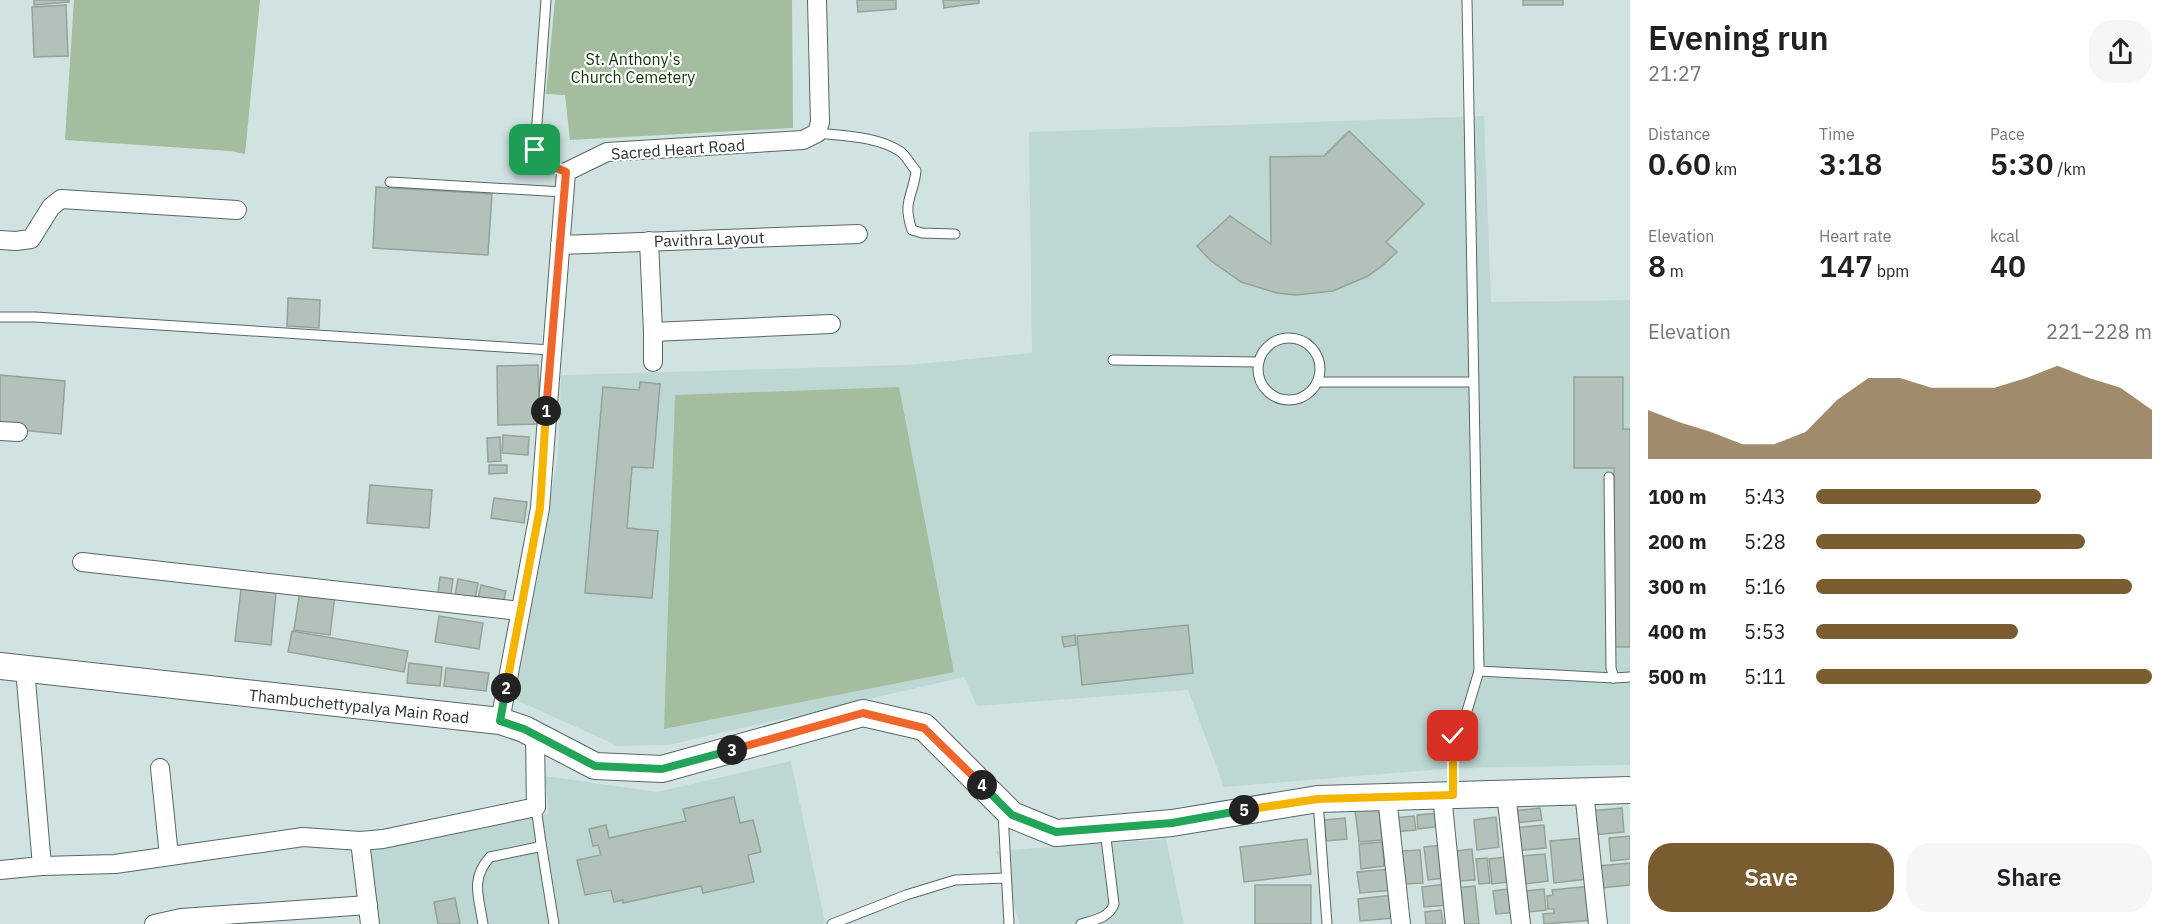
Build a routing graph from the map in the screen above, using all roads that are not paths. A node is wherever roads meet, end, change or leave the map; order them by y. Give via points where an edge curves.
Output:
1 (546, 0) edge
2 (817, 0) edge
3 (1467, 0) edge
4 (817, 133) junction
5 (566, 172) junction
6 (390, 182) dead end
7 (564, 192) junction
8 (237, 210) dead end
9 (858, 234) dead end
10 (955, 234) dead end
11 (0, 240) edge
12 (649, 241) junction
13 (560, 245) junction
14 (0, 317) edge
15 (831, 324) dead end
16 (653, 332) junction
17 (551, 350) junction
18 (1113, 360) dead end
19 (653, 362) dead end
20 (1259, 362) junction
21 (1317, 382) junction
22 (1473, 382) junction
23 (1609, 477) dead end
24 (81, 562) dead end
25 (520, 611) junction
26 (12, 668) edge
27 (1479, 670) junction
28 (1630, 677) edge
29 (1614, 678) junction
30 (500, 721) junction
31 (536, 735) junction
32 (160, 768) dead end
33 (1630, 790) edge
34 (1584, 791) junction
35 (1506, 794) junction
36 (1448, 795) junction
37 (1387, 797) junction
38 (1318, 799) junction
39 (1002, 805) junction
40 (536, 807) junction
41 (1106, 830) junction
42 (360, 841) junction
43 (541, 843) junction
44 (169, 856) junction
45 (42, 866) junction
46 (0, 870) edge
47 (1006, 878) junction
48 (368, 905) junction
49 (154, 924) edge
50 (370, 924) edge
51 (483, 924) edge
52 (554, 924) edge
53 (832, 924) edge
54 (1009, 924) edge
55 (1081, 924) edge
56 (1327, 924) edge
57 (1401, 924) edge
58 (1455, 924) edge
59 (1521, 924) edge
60 (1598, 924) edge

1 - 5 lane via 535,150 541,161
2 - 4 street
3 - 22 lane
4 - 5 street, Sacred Heart Road via 803,140 607,152
4 - 10 lane via 859,138 902,152 916,171 907,203 912,230
5 - 7 street
6 - 7 lane
7 - 13 street
8 - 11 street via 62,199 51,207 32,239
9 - 12 street, Pavithra Layout
12 - 13 street, Pavithra Layout
12 - 16 street
13 - 17 street
14 - 17 lane
15 - 16 street
16 - 19 street
17 - 25 street via 540,508
18 - 20 lane
20 - 21 lane via 1266,390 1284,399 1303,396
20 - 21 lane via 1269,345 1278,340 1299,339 1316,352 1320,362
21 - 22 lane
22 - 27 lane
23 - 29 lane
24 - 25 street
25 - 30 street
26 - 30 main road, Thambuchettypalya Main Road
26 - 45 street
27 - 29 lane
27 - 36 lane via 1467,711 1453,736
28 - 29 lane
30 - 31 main road, Thambuchettypalya Main Road
31 - 39 main road, Thambuchettypalya Main Road via 595,766 662,769 863,713 924,728
31 - 40 street
32 - 44 street
33 - 34 main road, Thambuchettypalya Main Road
34 - 35 main road, Thambuchettypalya Main Road
34 - 60 street
35 - 36 main road, Thambuchettypalya Main Road
35 - 59 street
36 - 37 main road, Thambuchettypalya Main Road
36 - 58 street
37 - 38 main road, Thambuchettypalya Main Road
37 - 57 street
38 - 41 main road, Thambuchettypalya Main Road
38 - 56 lane
39 - 41 main road, Thambuchettypalya Main Road via 1012,815 1056,832
39 - 47 lane
40 - 42 street
40 - 43 lane
41 - 55 lane via 1112,912
42 - 44 street via 303,837
42 - 48 street
43 - 51 lane via 538,847 490,856 483,865 477,878
43 - 52 lane
44 - 45 street via 116,864
45 - 46 street
47 - 53 lane via 955,880
47 - 54 lane
48 - 49 street via 181,918
48 - 50 street

